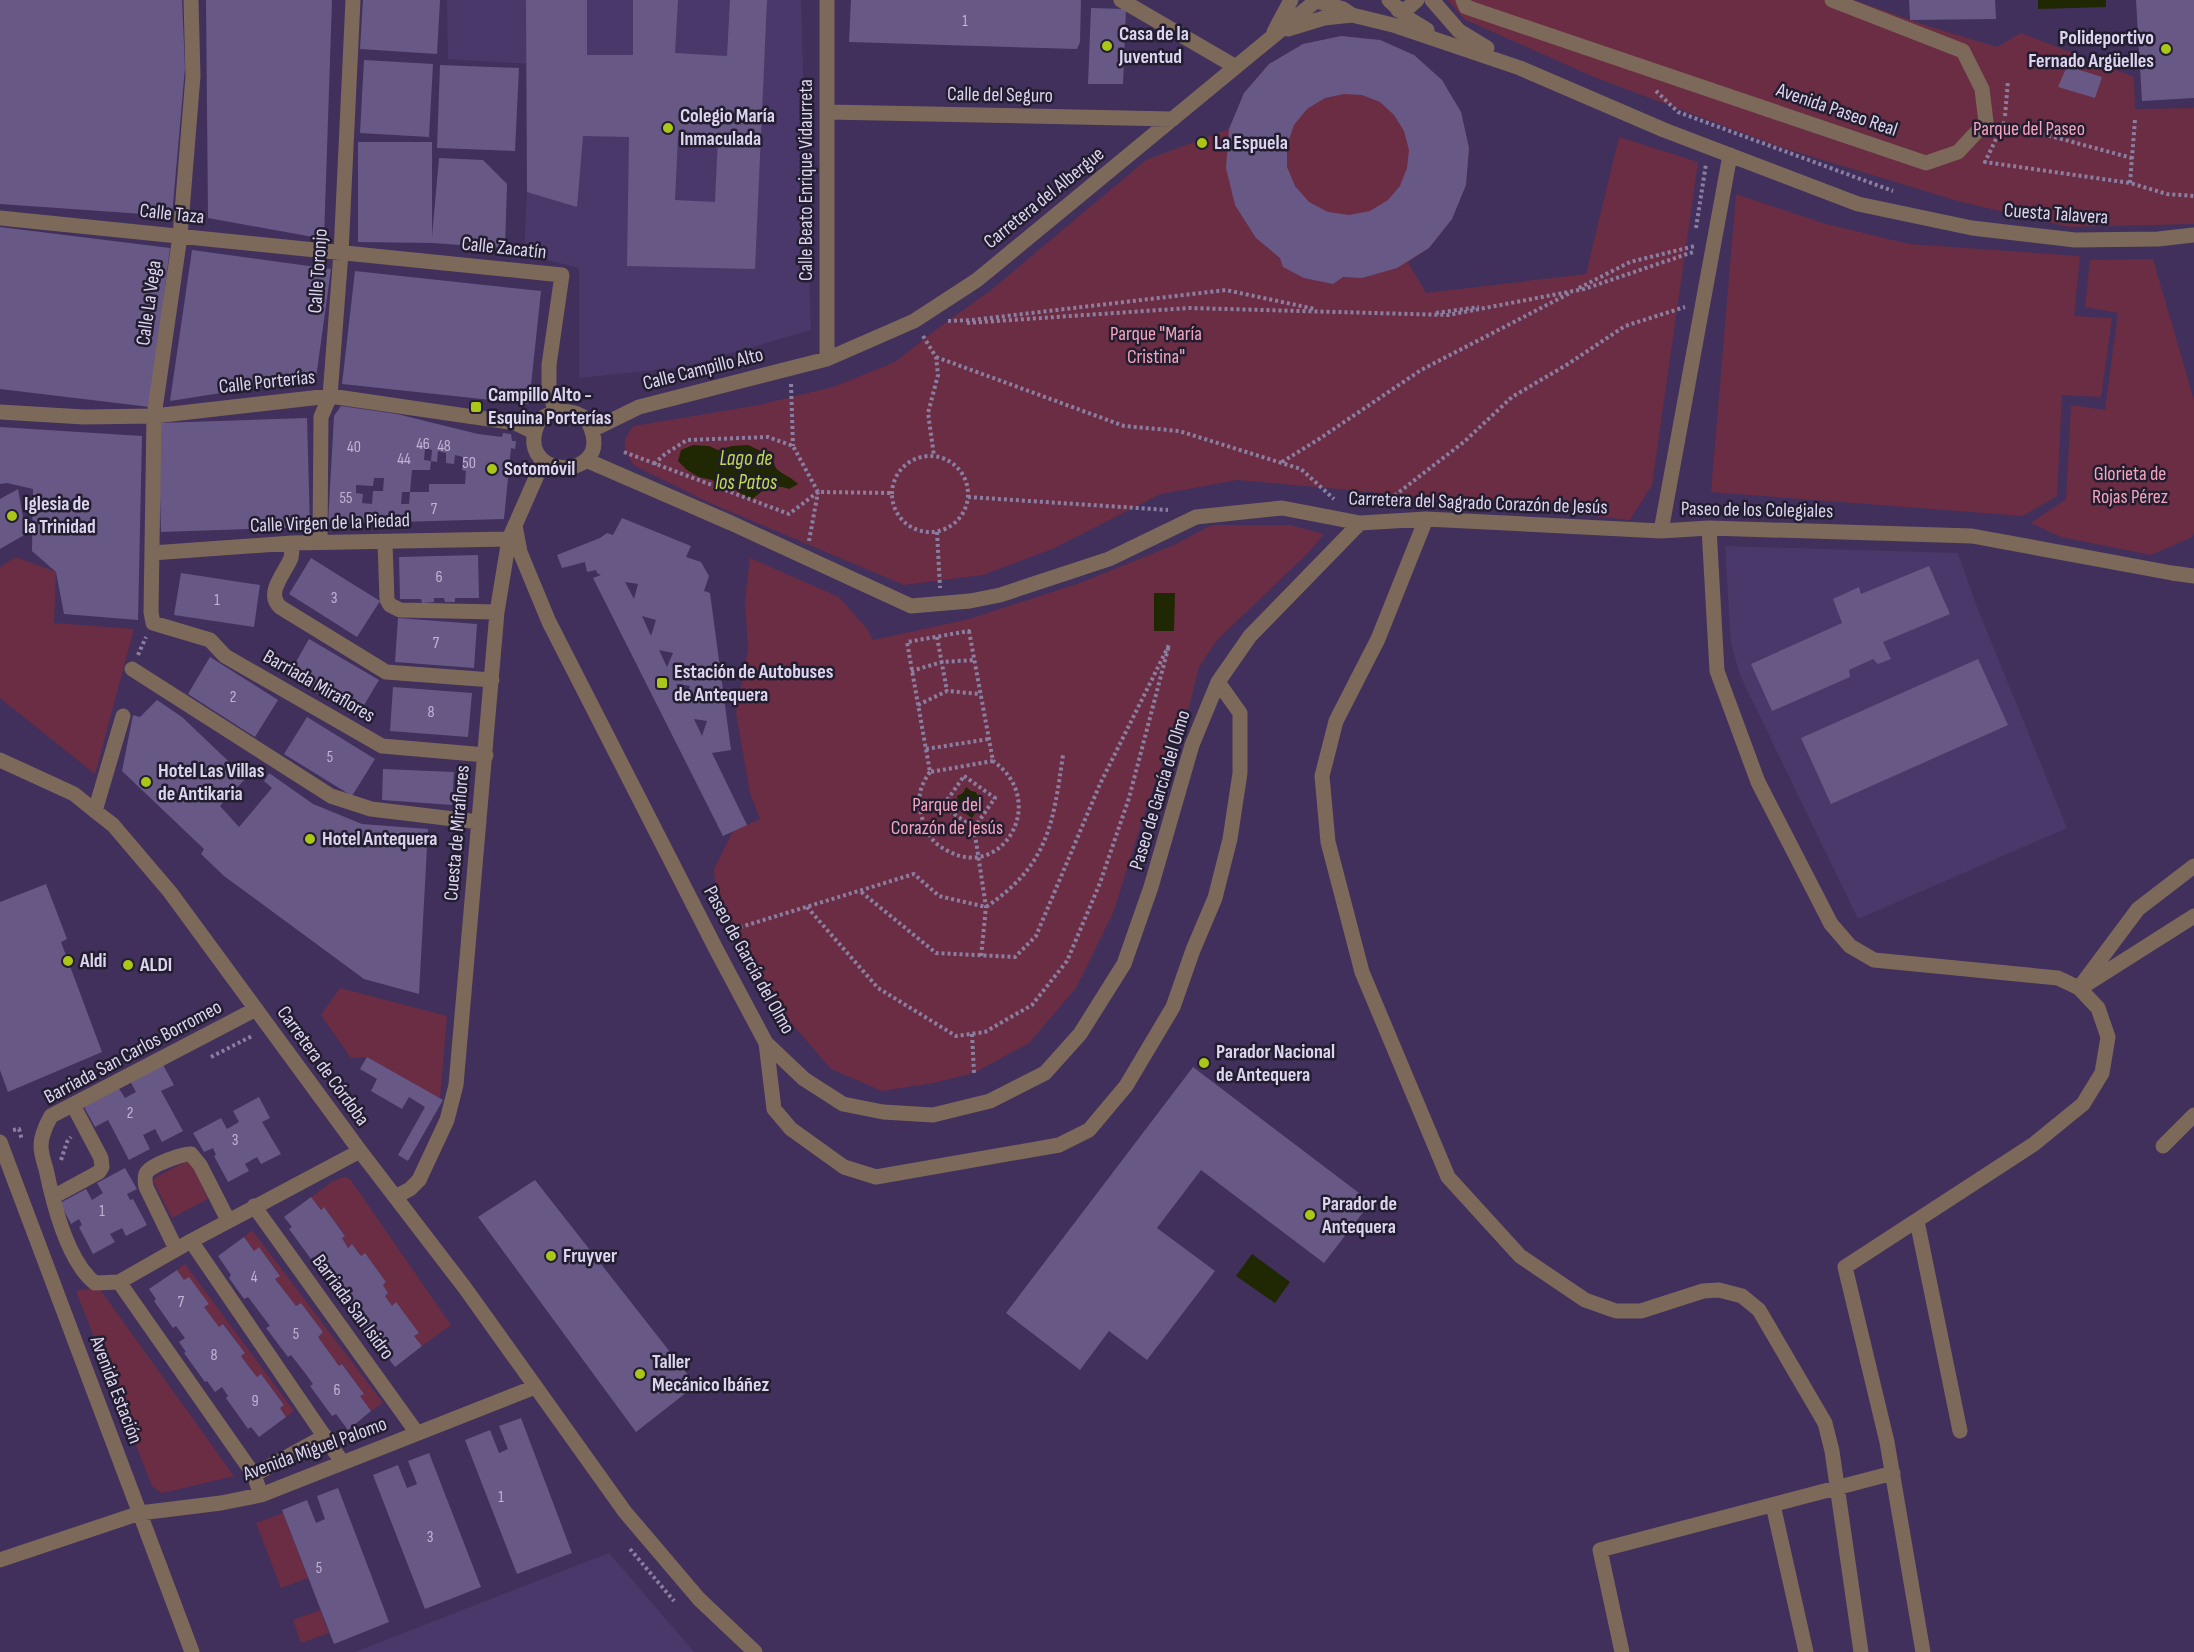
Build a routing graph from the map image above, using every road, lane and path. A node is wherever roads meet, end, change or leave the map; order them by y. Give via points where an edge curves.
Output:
1 (191, 0) edge
2 (353, 0) edge
3 (827, 0) edge
4 (1121, 0) edge
5 (1291, 0) edge
6 (1316, 0) edge
7 (1417, 0) edge
8 (1432, 0) edge
9 (1463, 0) edge
10 (1832, 0) edge
11 (1394, 5) edge
12 (1352, 15) junction
13 (1270, 40) junction
14 (1457, 46) junction
15 (1236, 67) junction
16 (1520, 68) junction
17 (2008, 81) dead end
18 (826, 112) junction
19 (1173, 119) junction
20 (2135, 120) dead end
21 (1705, 122) dead end
22 (1986, 122) junction
23 (2004, 123) junction
24 (1698, 143) junction
25 (1730, 155) junction
26 (2132, 158) junction
27 (2130, 183) junction
28 (2194, 196) edge
29 (0, 218) edge
30 (2194, 235) edge
31 (180, 236) junction
32 (1714, 241) junction
33 (1694, 246) junction
34 (340, 253) junction
35 (1572, 292) junction
36 (1702, 301) junction
37 (1352, 312) junction
38 (914, 321) junction
39 (967, 323) dead end
40 (936, 357) junction
41 (827, 359) junction
42 (790, 369) junction
43 (330, 396) junction
44 (555, 411) junction
45 (0, 412) edge
46 (154, 416) junction
47 (592, 430) junction
48 (534, 432) junction
49 (793, 446) junction
50 (624, 452) dead end
51 (934, 456) junction
52 (586, 460) junction
53 (1281, 462) junction
54 (654, 464) junction
55 (548, 465) junction
56 (818, 492) junction
57 (892, 493) junction
58 (968, 497) junction
59 (1335, 500) dead end
60 (1178, 510) dead end
61 (1426, 519) junction
62 (1360, 523) junction
63 (1709, 528) junction
64 (1661, 531) junction
65 (512, 532) junction
66 (937, 532) junction
67 (320, 542) junction
68 (385, 542) junction
69 (292, 543) junction
70 (152, 553) junction
71 (806, 557) junction
72 (2194, 576) edge
73 (941, 603) junction
74 (151, 612) joint
75 (497, 612) junction
76 (937, 637) junction
77 (974, 660) junction
78 (942, 662) junction
79 (132, 669) dead end
80 (911, 671) junction
81 (492, 680) junction
82 (1218, 682) junction
83 (947, 691) junction
84 (981, 694) junction
85 (918, 705) junction
86 (123, 716) dead end
87 (988, 739) junction
88 (926, 749) junction
89 (486, 755) junction
90 (1063, 755) dead end
91 (0, 760) edge
92 (993, 761) junction
93 (962, 767) junction
94 (930, 772) junction
95 (964, 776) junction
96 (95, 811) junction
97 (479, 822) junction
98 (974, 828) junction
99 (980, 858) junction
100 (2194, 866) edge
101 (860, 891) junction
102 (807, 907) junction
103 (986, 907) junction
104 (2194, 916) edge
105 (734, 929) dead end
106 (981, 957) junction
107 (2079, 988) junction
108 (256, 1010) junction
109 (972, 1034) junction
110 (252, 1036) dead end
111 (766, 1043) junction
112 (211, 1057) dead end
113 (974, 1073) dead end
114 (73, 1105) junction
115 (2194, 1115) edge
116 (85, 1128) junction
117 (0, 1142) edge
118 (2163, 1146) dead end
119 (360, 1151) junction
120 (46, 1170) junction
121 (53, 1197) junction
122 (395, 1197) junction
123 (254, 1206) junction
124 (228, 1220) junction
125 (1917, 1221) junction
126 (191, 1240) junction
127 (176, 1249) junction
128 (119, 1282) junction
129 (535, 1387) junction
130 (1960, 1431) dead end
131 (417, 1433) junction
132 (325, 1436) junction
133 (342, 1462) junction
134 (1893, 1473) junction
135 (254, 1475) junction
136 (1837, 1488) junction
137 (261, 1495) junction
138 (1773, 1505) junction
139 (140, 1513) junction
140 (0, 1560) edge
141 (192, 1652) edge
142 (755, 1652) edge
143 (1622, 1652) edge
144 (1806, 1652) edge
145 (1862, 1652) edge
146 (1923, 1652) edge

1 - 31 street, Calle La Vega via 193,76
2 - 34 street, Calle Toronjo
3 - 18 street, Calle Beato Enrique Vidaurreta
4 - 15 street
5 - 13 street, Carretera del Albergue
6 - 12 street
6 - 13 street, Carretera del Albergue
7 - 11 street via 1408,8
8 - 16 street via 1459,31
9 - 22 street, Avenida Paseo Real via 1466,6 1926,163 1958,152
10 - 22 street via 1963,51 1982,89
11 - 14 street via 1418,25
12 - 13 street, Carretera del Albergue via 1302,24
12 - 14 street
13 - 15 street, Carretera del Albergue
14 - 16 street
15 - 19 street, Carretera del Albergue
16 - 24 street
17 - 23 path
18 - 19 street, Calle del Seguro
18 - 41 street, Calle Beato Enrique Vidaurreta
19 - 38 street, Carretera del Albergue via 977,280
20 - 26 path
21 - 24 path
22 - 23 path
23 - 26 path
23 - 27 path via 1985,162
24 - 25 street
24 - 33 path via 1695,154 1707,165
25 - 30 street, Cuesta Talavera via 1858,204 1972,228 2075,240
25 - 32 street, Paseo de los Colegiales
26 - 27 path
27 - 28 path via 2167,194
29 - 31 street, Calle Taza
31 - 34 street, Calle Taza
31 - 46 street, Calle La Vega
32 - 33 path
32 - 36 street, Paseo de los Colegiales
33 - 35 path via 1630,262
33 - 35 path via 1693,252
34 - 43 street, Calle Toronjo
34 - 44 street, Calle Zacatín via 562,275 549,365 549,389
35 - 37 path via 1417,315
35 - 53 path via 1421,370
36 - 62 path via 1626,326 1512,397 1465,441
36 - 64 street, Paseo de los Colegiales
37 - 38 path via 1322,311 1226,290 972,320
37 - 39 path via 1189,308
38 - 40 path
38 - 41 street, Carretera del Albergue
40 - 51 path via 938,375 928,413
40 - 53 path via 1124,426 1179,431
41 - 42 street, Calle Campillo Alto
42 - 47 street, Calle Campillo Alto via 639,407
42 - 49 path
43 - 46 street, Calle Porterías
43 - 48 street, Calle Porterías via 514,423
43 - 67 street, Calle Toronjo via 321,417
44 - 47 street via 578,413
44 - 48 street via 540,419
45 - 46 street, Calle Porterías
46 - 70 street, Calle La Vega
47 - 52 street via 593,451
48 - 55 street via 537,454
49 - 54 path via 768,437 687,440
49 - 56 path
50 - 54 path
51 - 57 path via 921,457 900,470
51 - 58 path via 956,466 967,485
52 - 55 street via 568,468
52 - 71 street, Carretera del Sagrado Corazón de Jesús
53 - 59 path via 1301,469
54 - 56 path via 789,514
55 - 65 street, Cuesta de Miraflores via 538,472
56 - 57 path
56 - 71 path
57 - 66 path via 893,504 905,523 915,529
58 - 60 path
58 - 66 path via 959,520
61 - 62 street, Carretera del Sagrado Corazón de Jesús
61 - 64 street, Carretera del Sagrado Corazón de Jesús
61 - 136 street via 1378,639 1336,721 1322,776 1328,842 1362,972 1448,1177 1520,1256 1585,1300 1616,1311 1641,1311 1703,1291 1719,1290 1742,1296 1759,1310 1825,1423
62 - 73 street, Carretera del Sagrado Corazón de Jesús via 1282,508 1196,517 1109,559 1000,595
62 - 82 street, Paseo de García del Olmo via 1250,636
63 - 64 street, Paseo de los Colegiales
63 - 72 street, Paseo de los Colegiales via 1972,536
63 - 107 street via 1718,671 1758,782 1831,924 1850,946 1874,960 2058,978
65 - 68 street, Calle Virgen de la Piedad
65 - 75 street, Cuesta de Miraflores
65 - 111 street, Paseo de García del Olmo via 549,622
66 - 73 path
67 - 68 street, Calle Virgen de la Piedad
67 - 69 street, Calle Virgen de la Piedad
68 - 75 street via 387,600 393,608
69 - 70 street, Calle Virgen de la Piedad
69 - 81 street via 292,555 274,592 280,608 386,672
70 - 74 street, Calle La Vega
71 - 73 street, Carretera del Sagrado Corazón de Jesús via 911,606
74 - 89 street, Barriada Miraflores via 153,623 210,640 225,656 382,746
75 - 81 street, Cuesta de Miraflores
76 - 77 path via 969,631
76 - 78 path
76 - 80 path via 907,642
77 - 78 path
77 - 84 path
78 - 80 path
78 - 83 path
79 - 97 street via 331,796 371,810
80 - 85 path
81 - 89 street, Cuesta de Miraflores
82 - 111 street, Paseo de García del Olmo via 1192,745 1124,964 1080,1034 1045,1073 990,1101 933,1115 883,1112 843,1104 804,1079
82 - 111 street via 1240,714 1240,774 1230,839 1215,898 1173,1007 1125,1086 1089,1130 1059,1145 876,1177 844,1167 791,1129 774,1109
83 - 84 path
83 - 85 path
84 - 87 path
85 - 88 path
86 - 96 street
87 - 88 path
87 - 92 path
88 - 94 path
89 - 97 street, Cuesta de Miraflores
90 - 103 path via 1049,827 1037,858 1021,879
91 - 96 street, Carretera de Córdoba via 74,794
92 - 93 path
92 - 99 path via 1004,769 1017,791 1020,812 1016,828 1000,847
93 - 94 path
93 - 95 path
94 - 99 path via 921,784 919,807 926,831 937,845 958,856
95 - 98 path via 995,798
95 - 98 path via 943,806
96 - 108 street, Carretera de Córdoba via 113,825 170,892
97 - 122 street, Cuesta de Miraflores via 456,1085 447,1120 419,1180
98 - 99 path
99 - 103 path
100 - 107 street via 2138,909
101 - 102 path
101 - 103 path via 914,874 939,896
101 - 106 path via 936,953
102 - 105 path
102 - 109 path via 878,988 956,1036
103 - 106 path
104 - 107 street
106 - 109 path via 1015,957 1036,936 1100,784 1169,645 1129,798 1100,883 1066,961 1032,1005 985,1032
107 - 125 street via 2098,1008 2108,1037 2102,1073 2083,1104 2034,1144
108 - 114 street, Barriada San Carlos Borromeo
108 - 119 street, Carretera de Córdoba
109 - 113 path
110 - 112 path
114 - 116 street
114 - 120 street, Barriada San Carlos Borromeo via 51,1116 44,1130 41,1147
115 - 118 street
116 - 120 path via 66,1142 60,1162
116 - 121 street via 102,1167
117 - 139 street, Avenida Estación
119 - 122 street, Carretera de Córdoba
119 - 123 street
120 - 121 street, Barriada San Carlos Borromeo
121 - 128 street, Barriada San Carlos Borromeo via 62,1232 88,1277 95,1283
122 - 129 street, Carretera de Córdoba
123 - 124 street
123 - 131 street, Barriada San Isidro
124 - 126 street
124 - 127 street via 191,1154 181,1154 151,1169 146,1186
125 - 130 street
125 - 134 street via 1845,1267
126 - 127 street
126 - 132 street
127 - 128 street
128 - 135 street
129 - 131 street, Avenida Miguel Palomo
129 - 142 street, Carretera de Córdoba via 625,1512 682,1581
131 - 133 street, Avenida Miguel Palomo
132 - 133 street
132 - 135 street
133 - 137 street, Avenida Miguel Palomo
134 - 136 street
134 - 146 street
135 - 137 street
136 - 138 street
136 - 145 street
137 - 139 street, Avenida Miguel Palomo
138 - 143 street via 1600,1550
138 - 144 street
139 - 140 street, Avenida Miguel Palomo
139 - 141 street, Avenida Estación

